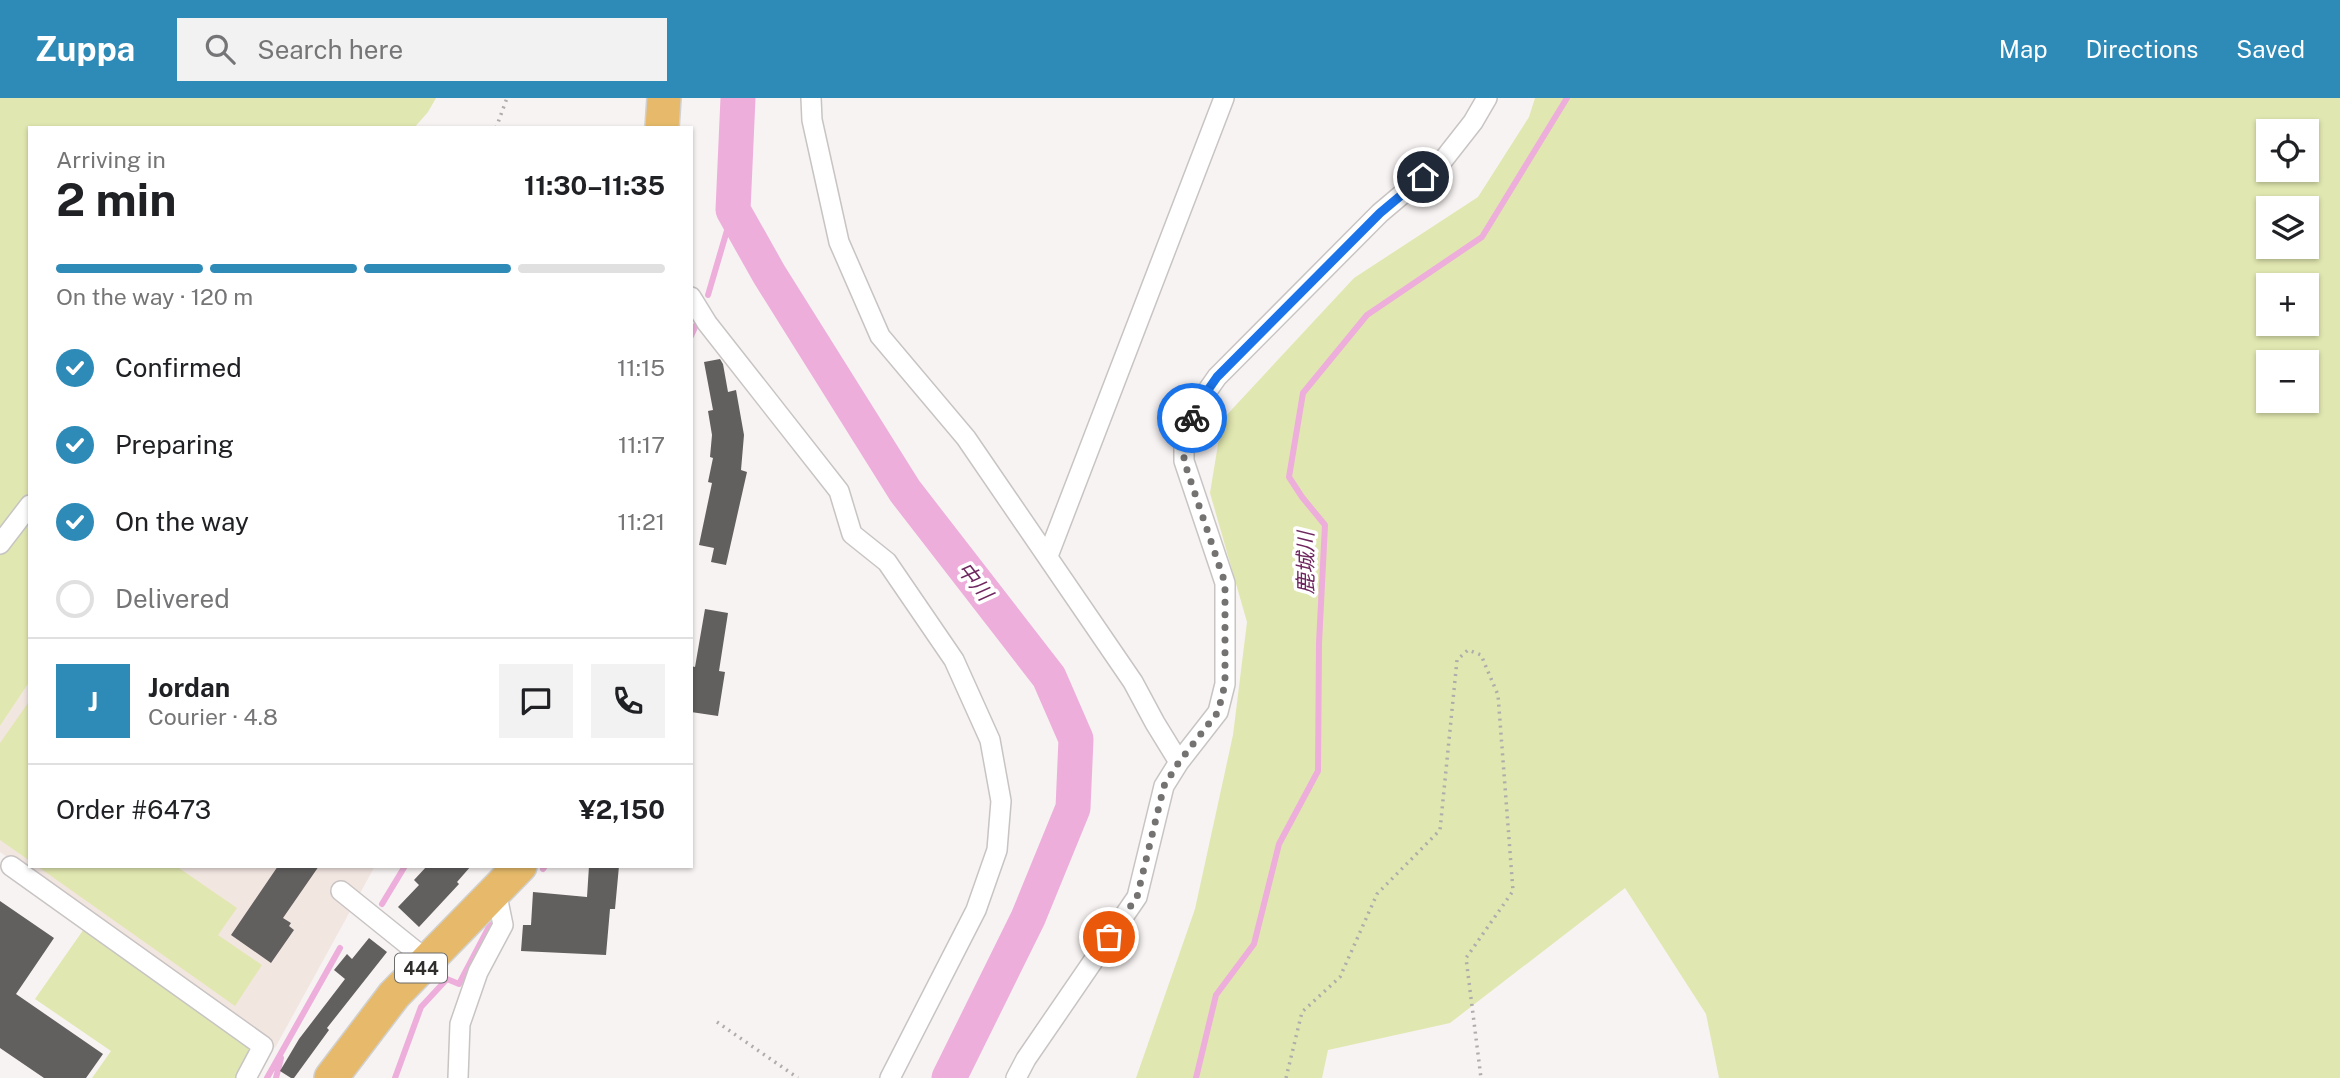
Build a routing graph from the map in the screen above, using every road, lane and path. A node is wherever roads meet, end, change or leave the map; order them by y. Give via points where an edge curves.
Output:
1 (507, 98) edge
2 (664, 98) edge
3 (811, 98) edge
4 (1224, 98) edge
5 (1487, 98) edge
6 (497, 126) edge
7 (662, 126) edge
8 (693, 300) edge
9 (28, 508) edge
10 (0, 544) edge
11 (1048, 556) junction
12 (1179, 762) junction
13 (11, 866) dead end
14 (518, 868) edge
15 (341, 891) dead end
16 (496, 891) junction
17 (428, 961) junction
18 (717, 1022) dead end
19 (246, 1078) edge
20 (331, 1078) edge
21 (458, 1078) edge
22 (798, 1078) edge
23 (890, 1078) edge
24 (1016, 1078) edge
25 (1286, 1078) edge
26 (1480, 1078) edge

1 - 6 path
2 - 7 highway
3 - 11 street via 839,242 880,336 966,438
4 - 11 street
5 - 12 street via 1444,159 1380,213 1217,377 1196,407 1184,439 1184,461 1225,583 1225,684 1218,712
8 - 23 street via 839,491 852,534 887,562 954,660 990,740 1002,801 997,850 976,910
9 - 10 street
11 - 12 street via 1133,682
12 - 24 street via 1164,786 1137,897
13 - 19 street via 263,1046
14 - 16 highway, 444
15 - 17 street
16 - 17 highway, 444
16 - 21 street via 503,925 478,972 460,1024
17 - 20 highway, 444 via 394,995
18 - 22 path
25 - 26 path via 1302,1012 1340,977 1377,894 1440,830 1457,660 1468,650 1481,655 1498,695 1513,891 1466,958

